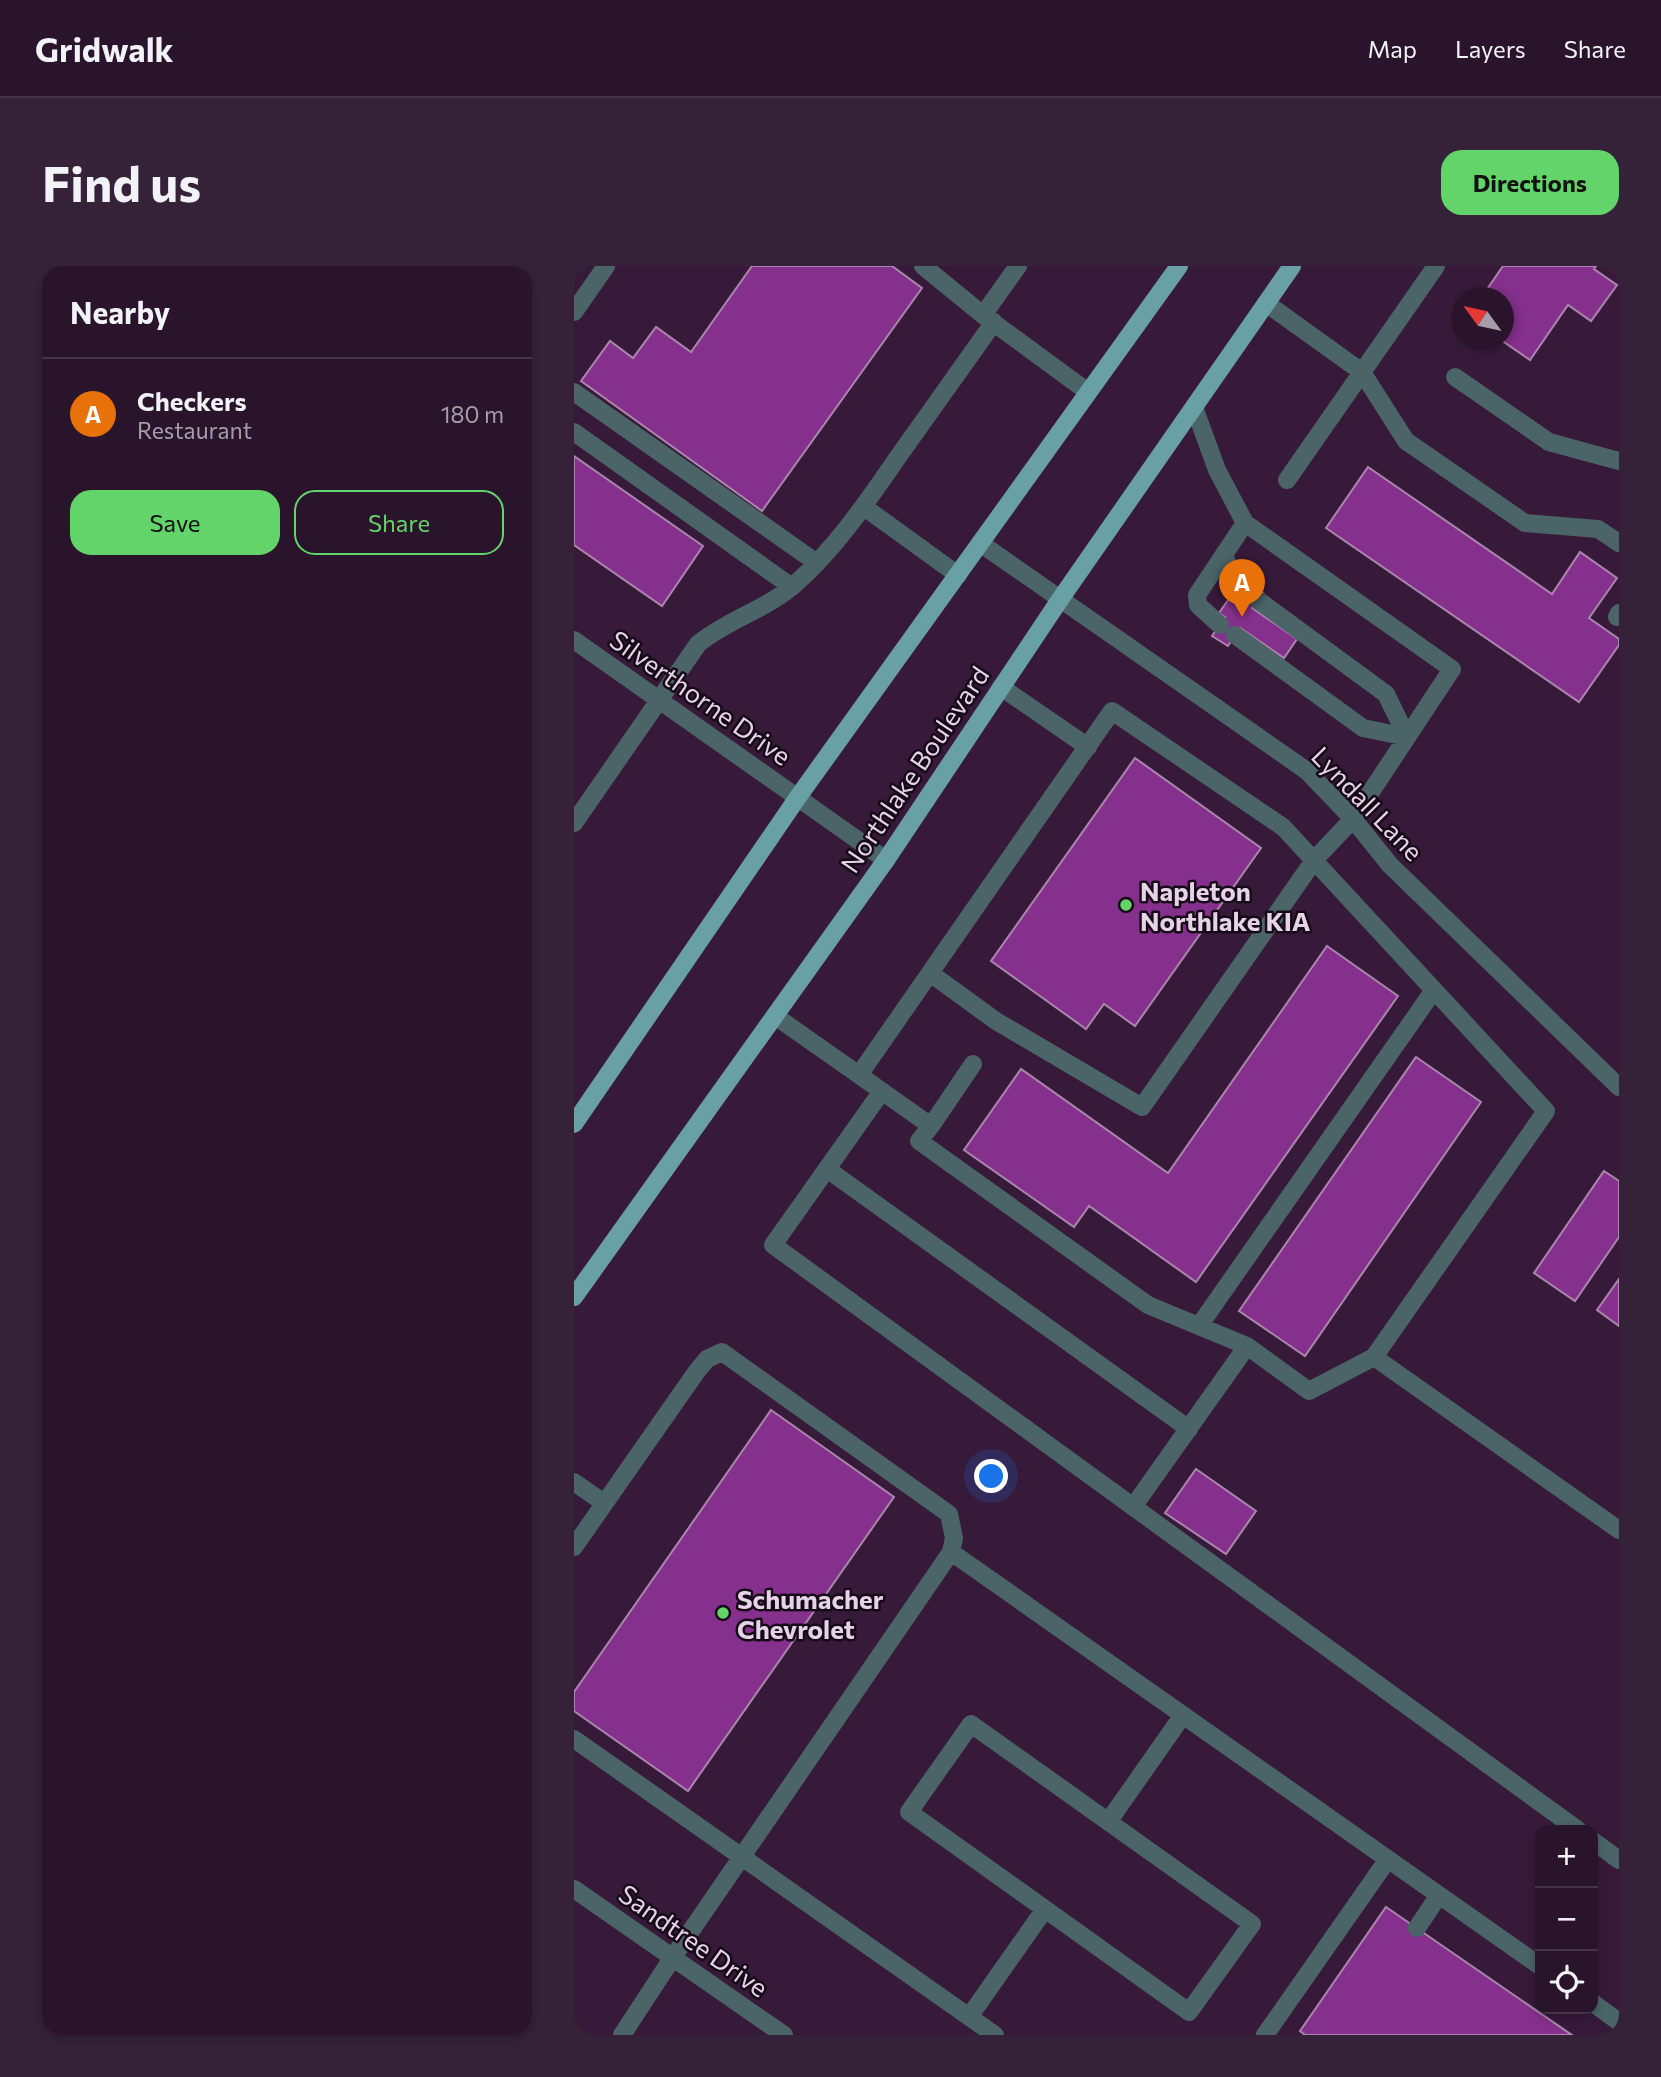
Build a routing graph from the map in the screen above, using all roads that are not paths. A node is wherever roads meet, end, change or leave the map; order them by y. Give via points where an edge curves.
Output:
1 (606, 266) edge
2 (923, 266) edge
3 (1018, 266) edge
4 (1179, 266) edge
5 (1292, 266) edge
6 (1436, 266) edge
7 (1266, 303) junction
8 (574, 312) edge
9 (988, 318) junction
10 (1362, 372) junction
11 (1455, 377) dead end
12 (1088, 392) junction
13 (574, 393) edge
14 (1194, 407) junction
15 (574, 432) edge
16 (1619, 461) edge
17 (1287, 480) dead end
18 (864, 507) junction
19 (1245, 523) junction
20 (980, 543) junction
21 (1619, 543) edge
22 (1224, 554) junction
23 (817, 563) junction
24 (958, 575) junction
25 (792, 587) junction
26 (1061, 598) junction
27 (1220, 625) dead end
28 (1235, 635) dead end
29 (574, 640) edge
30 (1002, 687) junction
31 (659, 700) junction
32 (1407, 737) junction
33 (1088, 747) junction
34 (798, 797) junction
35 (1353, 819) junction
36 (574, 823) edge
37 (1315, 859) junction
38 (886, 860) junction
39 (930, 973) junction
40 (1434, 990) junction
41 (775, 1016) junction
42 (973, 1063) dead end
43 (859, 1075) junction
44 (1619, 1087) edge
45 (882, 1091) junction
46 (579, 1105) edge
47 (574, 1124) edge
48 (931, 1126) junction
49 (827, 1169) junction
50 (574, 1297) edge
51 (1199, 1326) junction
52 (1247, 1346) junction
53 (1374, 1357) junction
54 (1189, 1429) junction
55 (574, 1482) edge
56 (604, 1503) junction
57 (1133, 1507) junction
58 (1619, 1530) edge
59 (574, 1547) edge
60 (951, 1552) junction
61 (1183, 1715) junction
62 (574, 1740) edge
63 (1108, 1822) junction
64 (1571, 1825) edge
65 (1598, 1845) edge
66 (741, 1857) junction
67 (1388, 1859) junction
68 (1619, 1860) edge
69 (574, 1889) edge
70 (1439, 1895) junction
71 (1045, 1909) junction
72 (1417, 1928) dead end
73 (673, 1957) junction
74 (1535, 1962) edge
75 (1598, 2007) edge
76 (969, 2017) junction
77 (1619, 2022) edge
78 (622, 2035) edge
79 (784, 2035) edge
80 (995, 2035) edge
81 (1265, 2035) edge

1 - 8 street
2 - 9 street
3 - 9 street
4 - 12 main road
5 - 7 main road, Northlake Boulevard
6 - 10 street
7 - 10 street
7 - 14 main road, Northlake Boulevard
9 - 12 street
9 - 18 street
10 - 17 street
10 - 21 street via 1406,441 1525,523 1598,529
11 - 16 street via 1549,442
12 - 20 main road
13 - 23 street
14 - 19 street via 1217,470
14 - 26 main road, Northlake Boulevard
15 - 25 street
18 - 23 street
18 - 24 street
19 - 22 street
19 - 32 street via 1452,669
20 - 24 main road
20 - 26 street, Lyndall Lane
22 - 27 street via 1197,595 1198,604
22 - 32 street via 1232,577 1252,595 1386,694
23 - 25 street
24 - 34 main road
25 - 31 street via 712,632 698,644
26 - 30 main road, Northlake Boulevard
26 - 35 street, Lyndall Lane via 1307,771
28 - 32 street via 1363,728
29 - 31 street, Silverthorne Drive
30 - 33 street
30 - 38 main road, Northlake Boulevard
31 - 34 street, Silverthorne Drive
31 - 36 street
32 - 35 street
33 - 37 street via 1112,711 1283,827
33 - 39 street
34 - 38 street, Silverthorne Drive
34 - 46 main road
35 - 37 street
35 - 44 street, Lyndall Lane via 1390,865
37 - 39 street via 1142,1107 996,1021
37 - 40 street
38 - 41 main road, Northlake Boulevard
39 - 43 street
40 - 51 street
40 - 53 street via 1546,1111
41 - 43 street
41 - 50 main road, Northlake Boulevard
42 - 48 street
43 - 45 street
45 - 48 street
45 - 49 street
46 - 47 main road
48 - 51 street via 919,1141 1148,1306
49 - 54 street
49 - 57 street via 773,1245
51 - 52 street
52 - 53 street via 1309,1391
52 - 54 street
53 - 58 street
54 - 57 street
55 - 56 street
56 - 59 street
56 - 60 street via 697,1371 707,1359 722,1352 949,1514 954,1538
57 - 64 street
60 - 61 street
60 - 66 street
61 - 63 street
61 - 67 street
62 - 66 street
63 - 71 street via 971,1724 909,1812
63 - 71 street via 1252,1924 1189,2012
65 - 68 street
66 - 73 street
66 - 76 street
67 - 70 street
67 - 81 street
69 - 73 street, Sandtree Drive
70 - 72 street
70 - 74 street
71 - 76 street
73 - 78 street
73 - 79 street, Sandtree Drive
75 - 77 street
76 - 80 street

